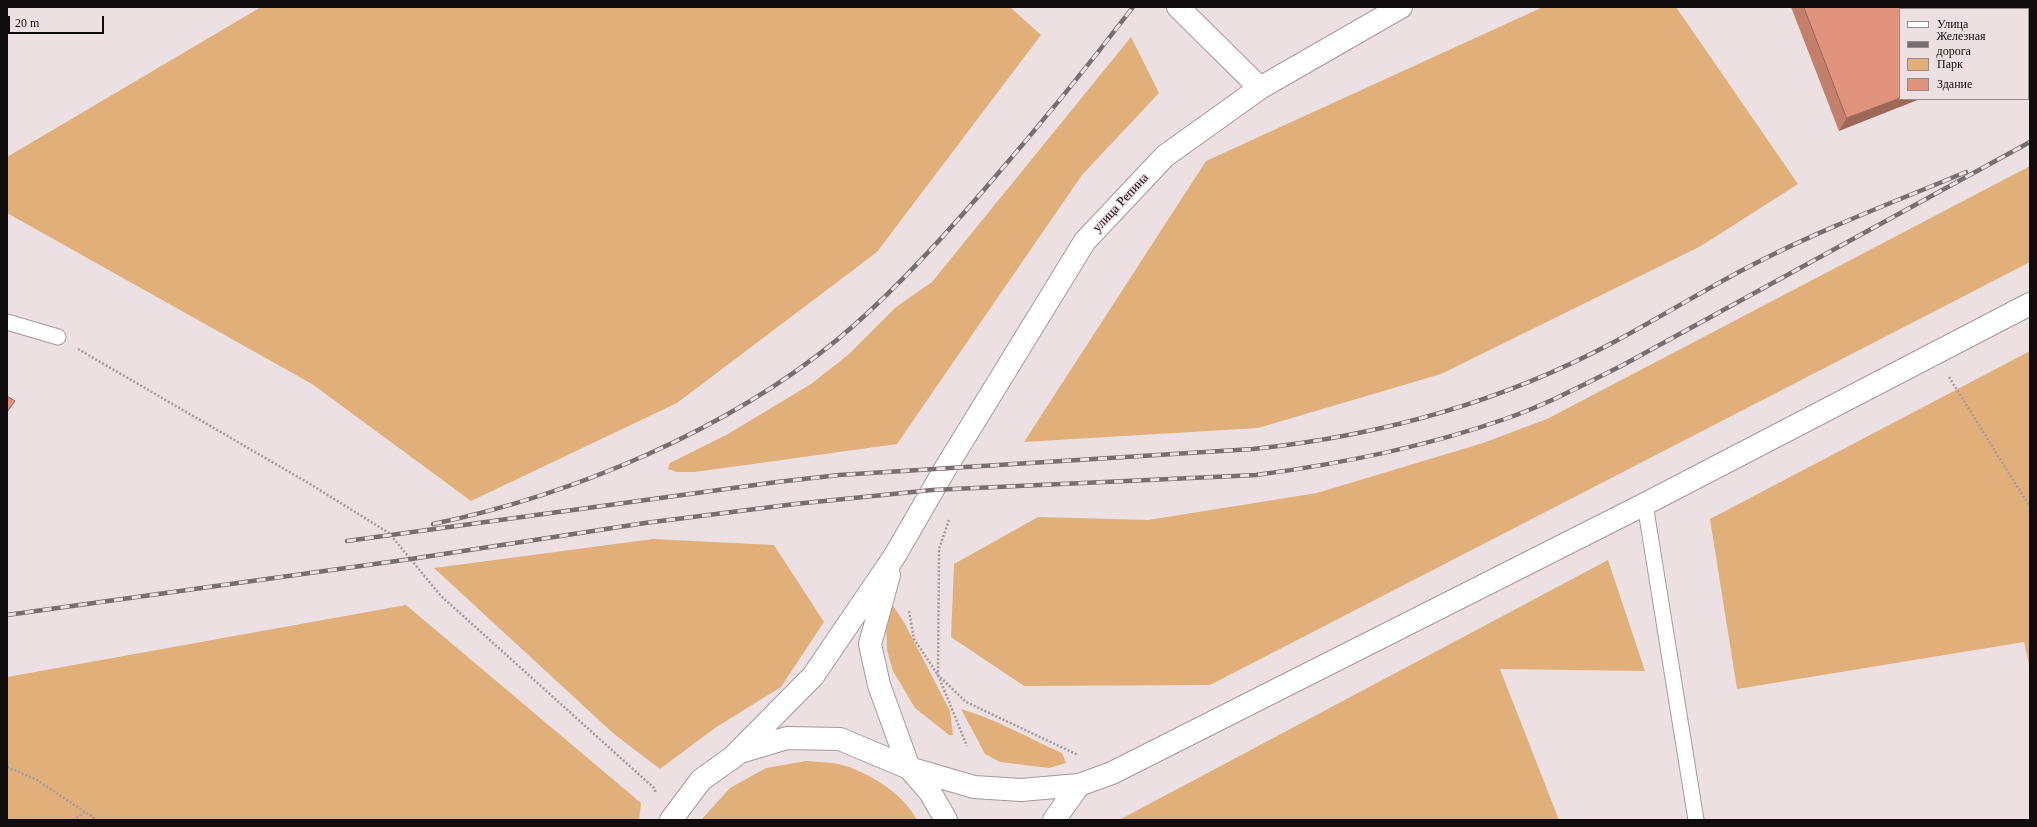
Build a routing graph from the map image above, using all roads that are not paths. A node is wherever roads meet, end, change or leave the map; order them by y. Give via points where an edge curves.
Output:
1 (1178, 7) edge
2 (1401, 7) edge
3 (1260, 88) junction
4 (2030, 304) edge
5 (7, 322) edge
6 (58, 337) road end
7 (1645, 504) junction
8 (894, 557) junction
9 (731, 759) junction
10 (909, 768) junction
11 (1079, 785) junction
12 (671, 820) edge
13 (946, 820) edge
14 (1054, 820) edge
15 (1696, 820) edge

1 - 3 street
2 - 3 street, улица Репина
3 - 8 street, улица Репина via 1164,156 1085,241 932,490
4 - 7 street
5 - 6 lane
7 - 11 street via 1112,773
7 - 15 lane
8 - 9 street via 813,676
8 - 10 street via 870,644 879,685
9 - 10 street via 740,752 787,738 840,739
9 - 12 street via 701,780
10 - 11 street via 974,787 1021,790
10 - 13 street via 930,792
11 - 14 street

